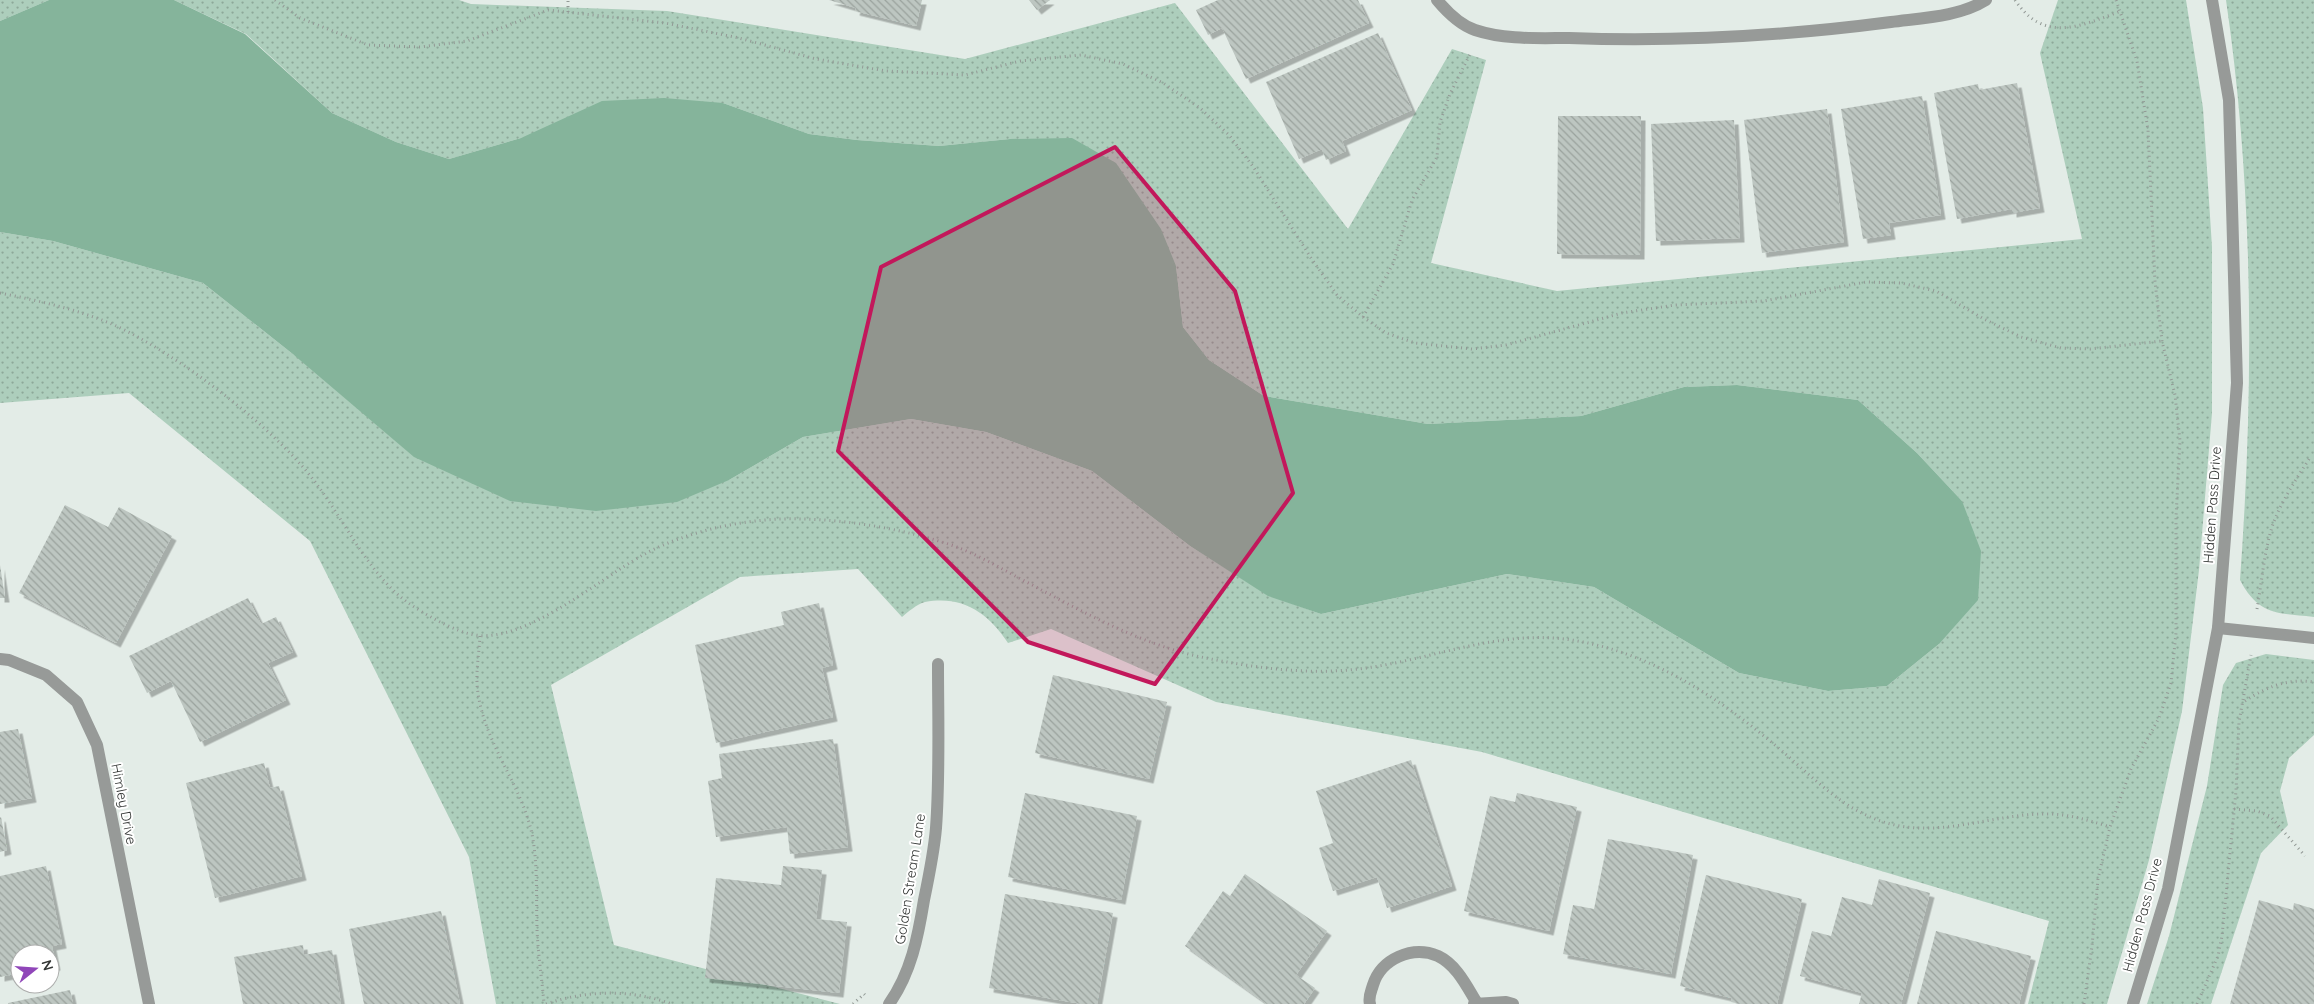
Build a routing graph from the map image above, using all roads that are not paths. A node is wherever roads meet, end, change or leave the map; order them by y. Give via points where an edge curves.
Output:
1 (1437, 0) edge
2 (1986, 0) edge
3 (2212, 0) edge
4 (2218, 628) junction
5 (2314, 638) edge
6 (0, 659) edge
7 (938, 664) dead end
8 (150, 1004) edge
9 (889, 1004) edge
10 (1370, 1004) edge
11 (1476, 1004) edge
12 (1513, 1004) edge
13 (2132, 1004) edge

1 - 2 street via 1449,14 1473,30 1501,36 1612,40 1722,38 1845,28 1945,14
3 - 4 street, Hidden Pass Drive via 2229,100 2237,383
4 - 5 street
4 - 13 street, Hidden Pass Drive via 2168,889
6 - 8 street, Himley Drive via 46,675 78,702 97,745
7 - 9 street, Golden Stream Lane via 938,772 933,848 914,953 900,989
10 - 11 street via 1376,976 1388,962 1404,954 1419,952 1439,956 1458,972
11 - 12 street

